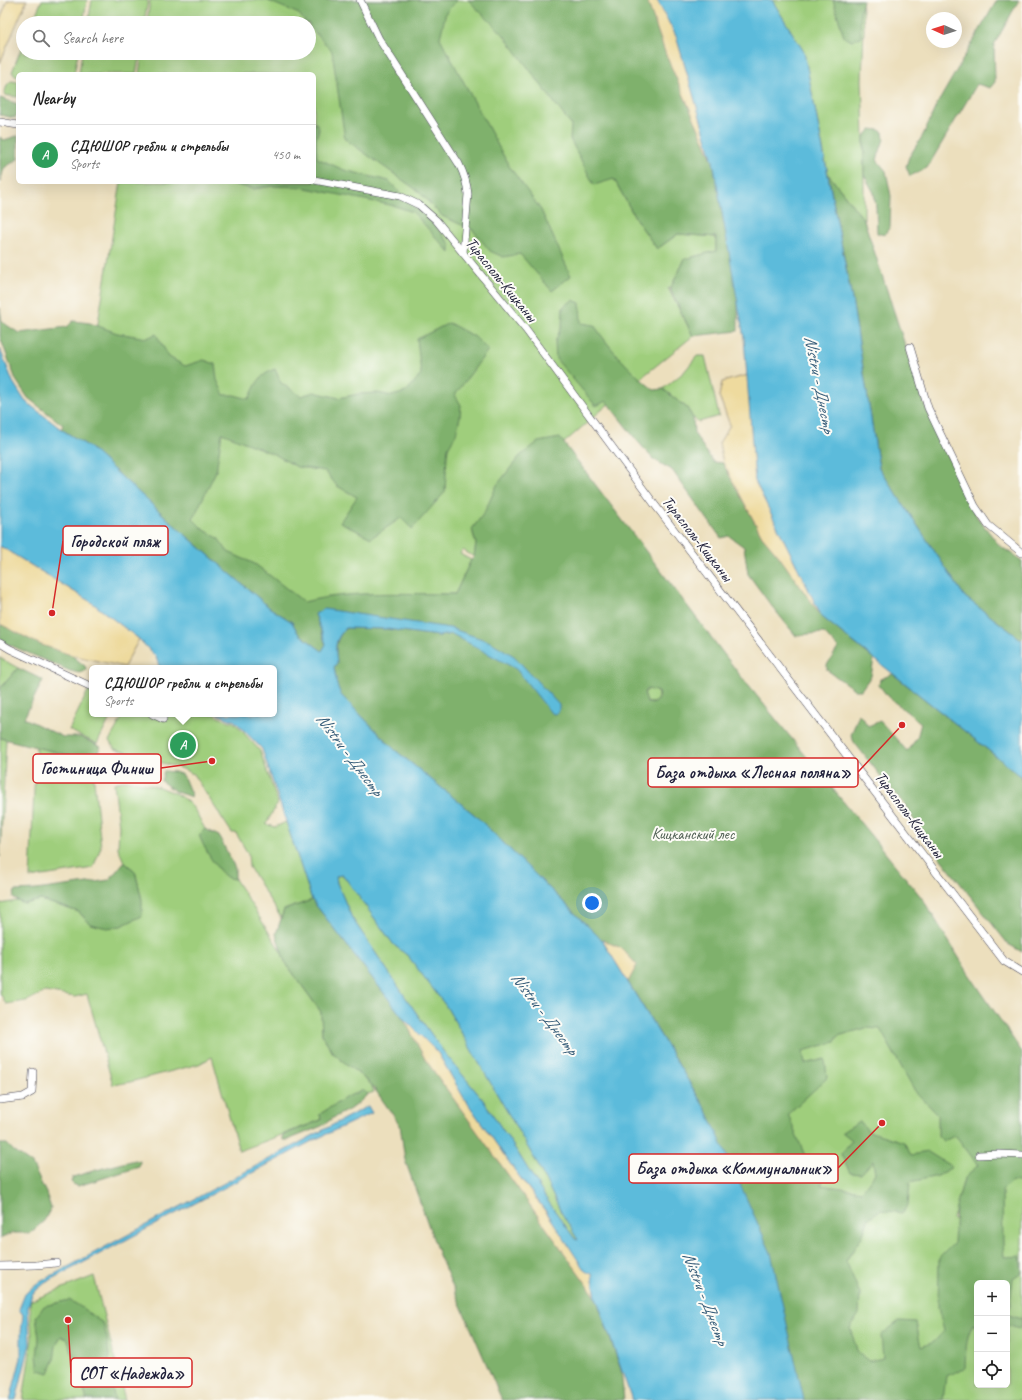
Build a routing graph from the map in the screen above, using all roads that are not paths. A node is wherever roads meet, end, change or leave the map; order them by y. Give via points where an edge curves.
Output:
1 (360, 0) edge
2 (0, 122) edge
3 (16, 125) edge
4 (316, 180) edge
5 (463, 253) junction
6 (910, 346) dead end
7 (1022, 553) edge
8 (0, 643) edge
9 (89, 686) edge
10 (159, 717) edge
11 (163, 719) dead end
12 (1022, 972) edge
13 (33, 1072) dead end
14 (0, 1100) edge
15 (979, 1155) dead end
16 (1022, 1155) edge
17 (56, 1263) dead end
18 (0, 1266) edge

1 - 5 street via 379,39 464,174 468,194
2 - 3 street
4 - 5 street, Тирасполь-Кицканы via 391,194 414,202 436,220
5 - 12 street, Тирасполь-Кицканы via 526,330 660,512 1004,961
6 - 7 street via 928,408 974,506 988,525
8 - 9 street
10 - 11 street
13 - 14 street via 32,1092 23,1097
15 - 16 street
17 - 18 street

